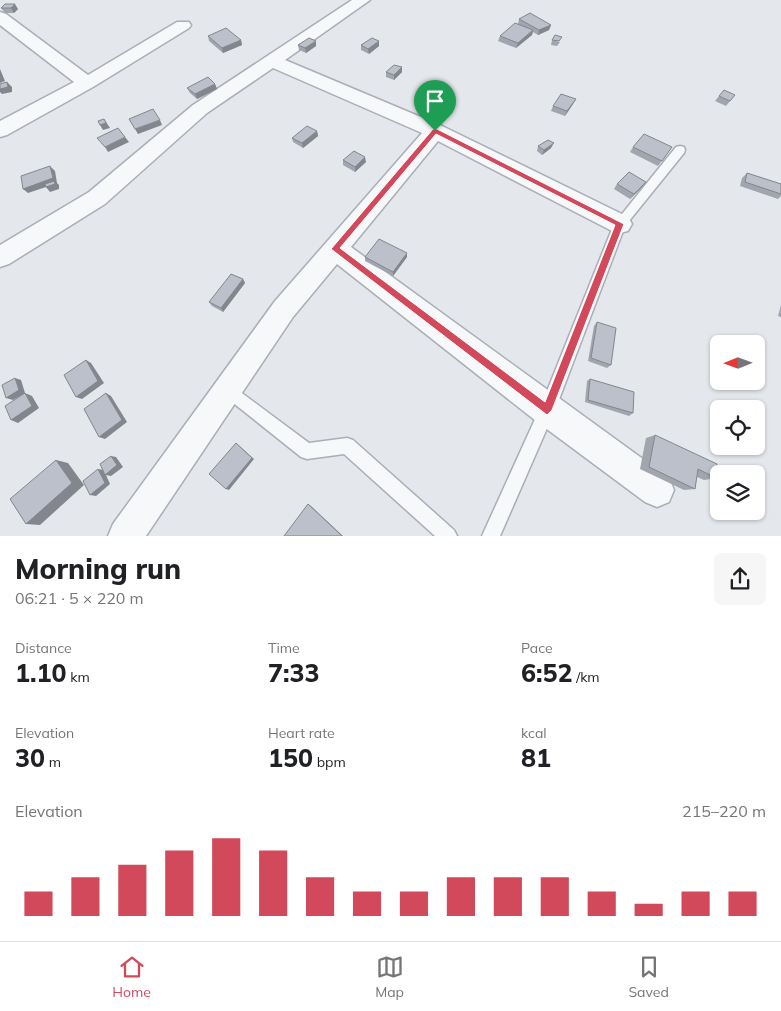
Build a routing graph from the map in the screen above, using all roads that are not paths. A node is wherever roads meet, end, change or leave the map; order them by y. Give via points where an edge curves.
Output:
1 (362, 0) edge
2 (0, 17) edge
3 (183, 25) dead end
4 (272, 61) junction
5 (87, 83) junction
6 (0, 130) edge
7 (435, 131) junction
8 (680, 150) dead end
9 (620, 224) junction
10 (335, 249) junction
11 (0, 258) edge
12 (227, 389) junction
13 (547, 410) junction
14 (657, 490) dead end
15 (125, 536) edge
16 (448, 536) edge
17 (492, 536) edge

1 - 4 street
2 - 5 street
3 - 5 street
4 - 7 street
4 - 11 street via 200,109 97,198
5 - 6 street
7 - 9 street
7 - 10 street
8 - 9 lane
9 - 13 lane
10 - 12 street via 284,308
10 - 13 street
12 - 15 street
12 - 16 lane via 307,451 347,446
13 - 14 street
13 - 17 lane

